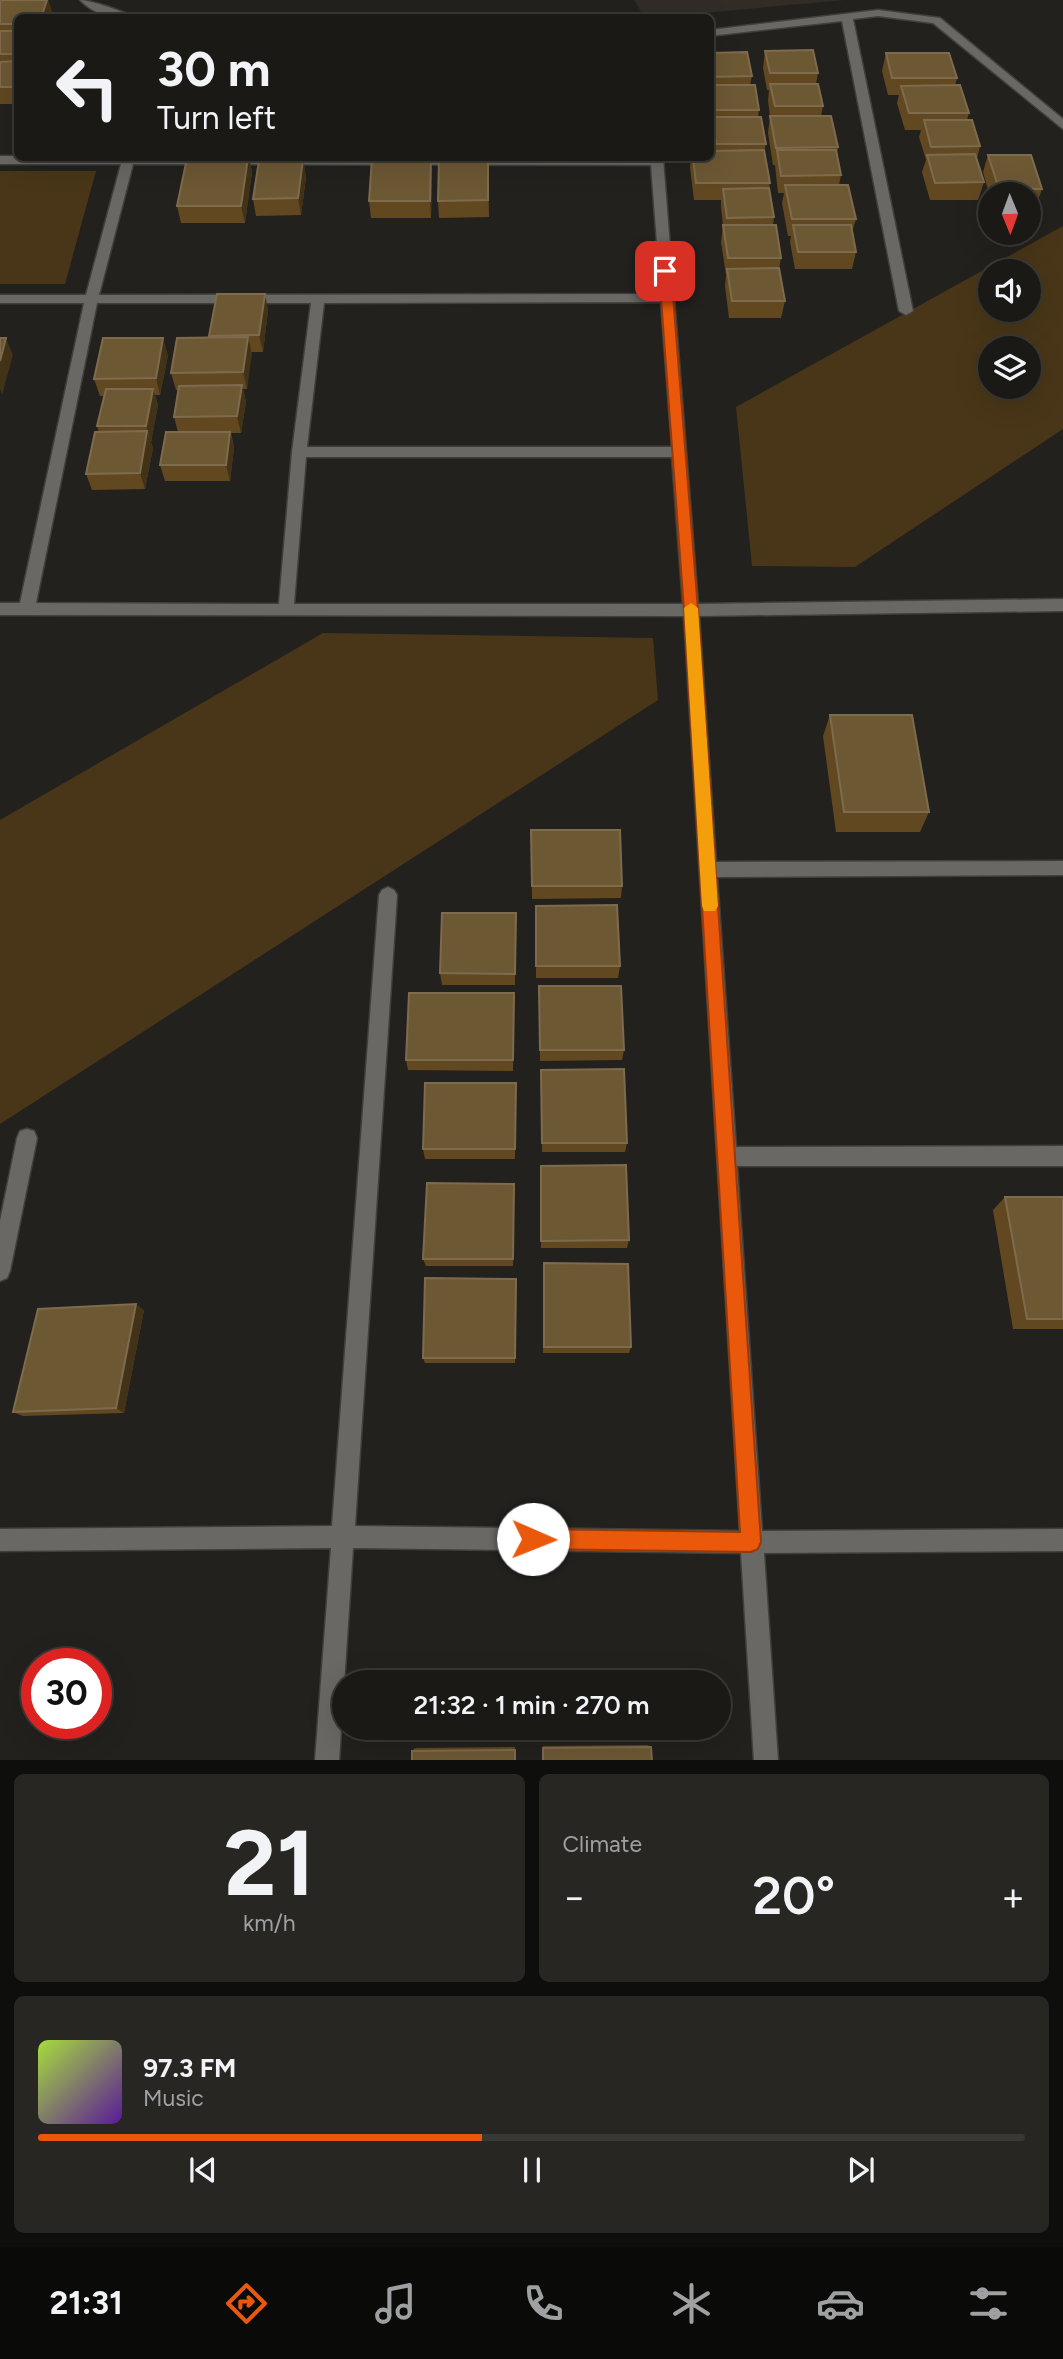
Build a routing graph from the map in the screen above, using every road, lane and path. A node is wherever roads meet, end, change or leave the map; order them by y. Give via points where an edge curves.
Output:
1 (85, 0) edge
2 (115, 14) edge
3 (847, 16) junction
4 (714, 33) edge
5 (1063, 125) edge
6 (128, 161) edge
7 (657, 161) edge
8 (667, 298) junction
9 (0, 299) edge
10 (91, 299) junction
11 (318, 299) junction
12 (906, 311) dead end
13 (299, 452) junction
14 (679, 452) junction
15 (1063, 605) edge
16 (27, 608) junction
17 (0, 609) edge
18 (286, 610) junction
19 (691, 610) junction
20 (1063, 868) edge
21 (708, 870) junction
22 (388, 895) dead end
23 (27, 1138) dead end
24 (1063, 1156) edge
25 (726, 1157) junction
26 (0, 1271) edge
27 (343, 1537) junction
28 (0, 1540) edge
29 (1063, 1540) edge
30 (751, 1542) junction
31 (327, 1760) edge
32 (766, 1760) edge

1 - 2 street
3 - 4 street
3 - 5 street via 878,13 936,20
3 - 12 street
6 - 10 street
7 - 8 street
8 - 11 street
8 - 14 street
9 - 10 street
10 - 11 street
10 - 16 street
11 - 13 street
13 - 14 street
13 - 18 street
14 - 19 street
15 - 19 street
16 - 17 street
16 - 18 street
18 - 19 street
19 - 21 street
20 - 21 street
21 - 25 street
22 - 27 street
23 - 26 street
24 - 25 street
25 - 30 street
27 - 28 street
27 - 30 street
27 - 31 street
29 - 30 street
30 - 32 street

